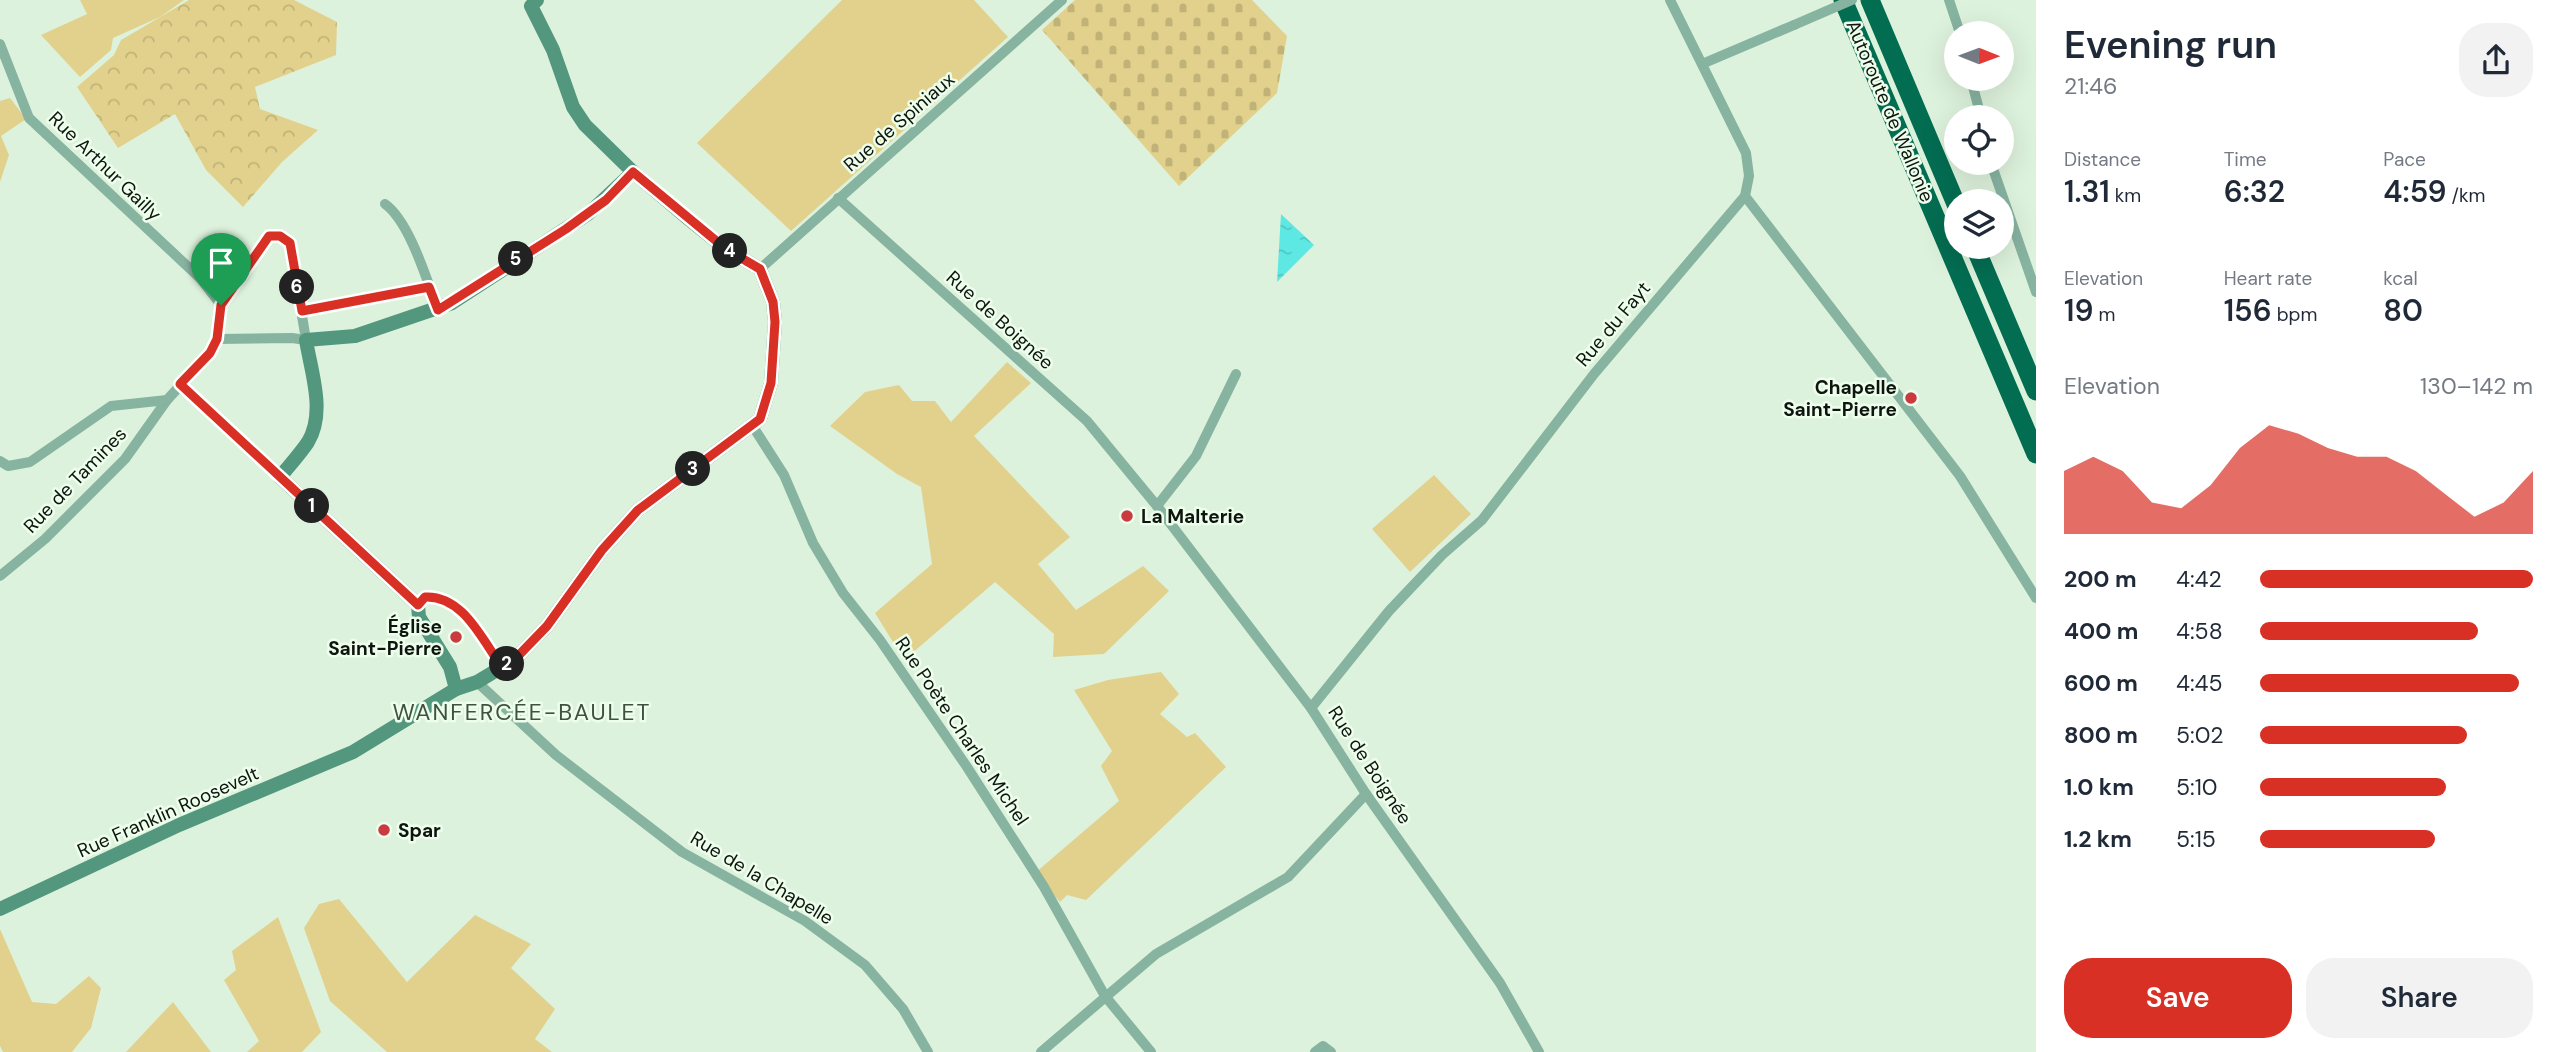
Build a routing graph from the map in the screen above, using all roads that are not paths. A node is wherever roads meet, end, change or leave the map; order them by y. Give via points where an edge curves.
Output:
1 (1062, 0) edge
2 (1670, 0) edge
3 (1843, 0) edge
4 (1852, 0) edge
5 (1870, 0) edge
6 (1949, 0) edge
7 (531, 2) edge
8 (1956, 21) edge
9 (0, 44) edge
10 (1702, 64) junction
11 (633, 172) junction
12 (1995, 175) edge
13 (1950, 189) edge
14 (1745, 196) junction
15 (838, 198) junction
16 (384, 204) dead end
17 (1980, 259) edge
18 (760, 269) junction
19 (429, 287) junction
20 (2036, 292) edge
21 (221, 305) junction
22 (438, 310) junction
23 (302, 311) junction
24 (217, 339) junction
25 (306, 340) junction
26 (1236, 374) dead end
27 (180, 384) junction
28 (2036, 391) edge
29 (167, 400) junction
30 (752, 425) junction
31 (2036, 454) edge
32 (0, 461) edge
33 (280, 477) junction
34 (1157, 506) junction
35 (0, 576) edge
36 (2036, 598) edge
37 (418, 605) junction
38 (502, 667) junction
39 (477, 682) junction
40 (456, 688) junction
41 (1311, 708) junction
42 (1366, 794) junction
43 (0, 909) edge
44 (1105, 996) junction
45 (928, 1052) edge
46 (1041, 1052) edge
47 (1151, 1052) edge
48 (1315, 1052) edge
49 (1331, 1052) edge
50 (1539, 1052) edge

1 - 15 street, Rue de Spiniaux
2 - 10 street
3 - 31 highway, Autoroute de Wallonie
4 - 10 street, bridge
5 - 13 highway, Autoroute de Wallonie
6 - 8 street
7 - 11 main road via 578,115
9 - 21 street, Rue Arthur Gailly via 29,118 200,278
10 - 14 street via 1746,153 1749,176
11 - 18 main road via 726,249
11 - 22 main road via 606,200 566,229
12 - 20 street
14 - 36 street via 1960,476
14 - 41 street, Rue du Fayt via 1594,374 1482,520 1389,611
15 - 18 street, Rue de Spiniaux
15 - 34 street, Rue de Boignée via 1087,421
16 - 19 street via 410,239
17 - 28 highway
18 - 30 main road via 773,302 775,345 771,383 760,419
19 - 22 street
19 - 23 street
21 - 23 street via 263,243 269,236 280,236 290,243
21 - 24 street
22 - 25 main road via 355,336
23 - 25 street
24 - 25 street
24 - 27 street
25 - 33 main road via 315,418 308,442
26 - 34 street via 1196,456
27 - 29 street
27 - 33 street
29 - 32 street via 111,406 30,463 8,466
29 - 35 street, Rue de Tamines via 125,459 45,540
30 - 38 main road, Rue Franklin Roosevelt via 638,510 602,550 547,626
30 - 44 street, Rue Poète Charles Michel via 784,475 813,543 843,593 967,767 1044,887
33 - 37 main road
34 - 41 street, Rue de Boignée
37 - 38 street via 425,597 453,603
37 - 40 main road via 418,617 450,667
38 - 39 main road, Rue Franklin Roosevelt
39 - 40 main road, Rue Franklin Roosevelt
39 - 45 street, Rue de la Chapelle via 556,755 682,852 805,921 865,965 903,1009
40 - 43 main road, Rue Franklin Roosevelt via 354,752 179,825
41 - 42 street, Rue de Boignée
42 - 44 street via 1288,877 1156,954
42 - 50 street, Rue de Boignée via 1500,983
44 - 46 street
44 - 47 street, Rue Poète Charles Michel
48 - 49 street via 1323,1046

